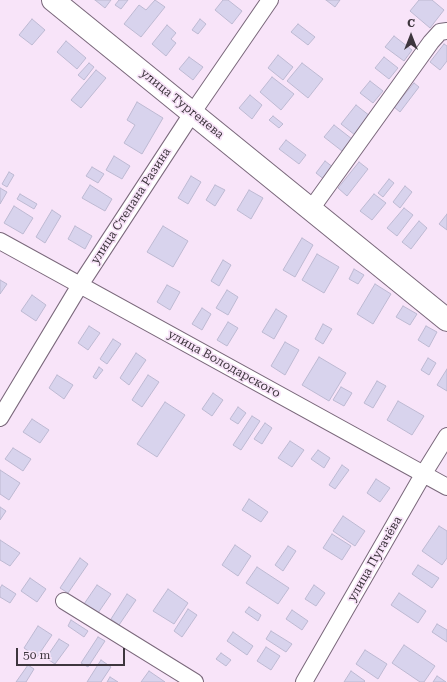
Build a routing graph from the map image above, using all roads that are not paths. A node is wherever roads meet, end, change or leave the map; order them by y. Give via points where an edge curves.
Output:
1 (53, 0) edge
2 (270, 0) edge
3 (447, 31) edge
4 (193, 112) junction
5 (311, 209) junction
6 (0, 241) edge
7 (80, 285) junction
8 (447, 320) edge
9 (0, 418) edge
10 (447, 436) edge
11 (424, 473) junction
12 (447, 487) edge
13 (64, 601) dead end
14 (195, 682) edge
15 (304, 682) edge

1 - 4 main road, улица Тургенева
2 - 4 street, улица Степана Разина
3 - 5 street via 440,32 431,42
4 - 5 main road, улица Тургенева
4 - 7 street, улица Степана Разина
5 - 8 main road, улица Тургенева
6 - 7 street, улица Володарского
7 - 9 street, улица Степана Разина
7 - 11 street, улица Володарского
10 - 11 street, улица Пугачёва
11 - 12 street, улица Володарского
11 - 15 street, улица Пугачёва
13 - 14 street

